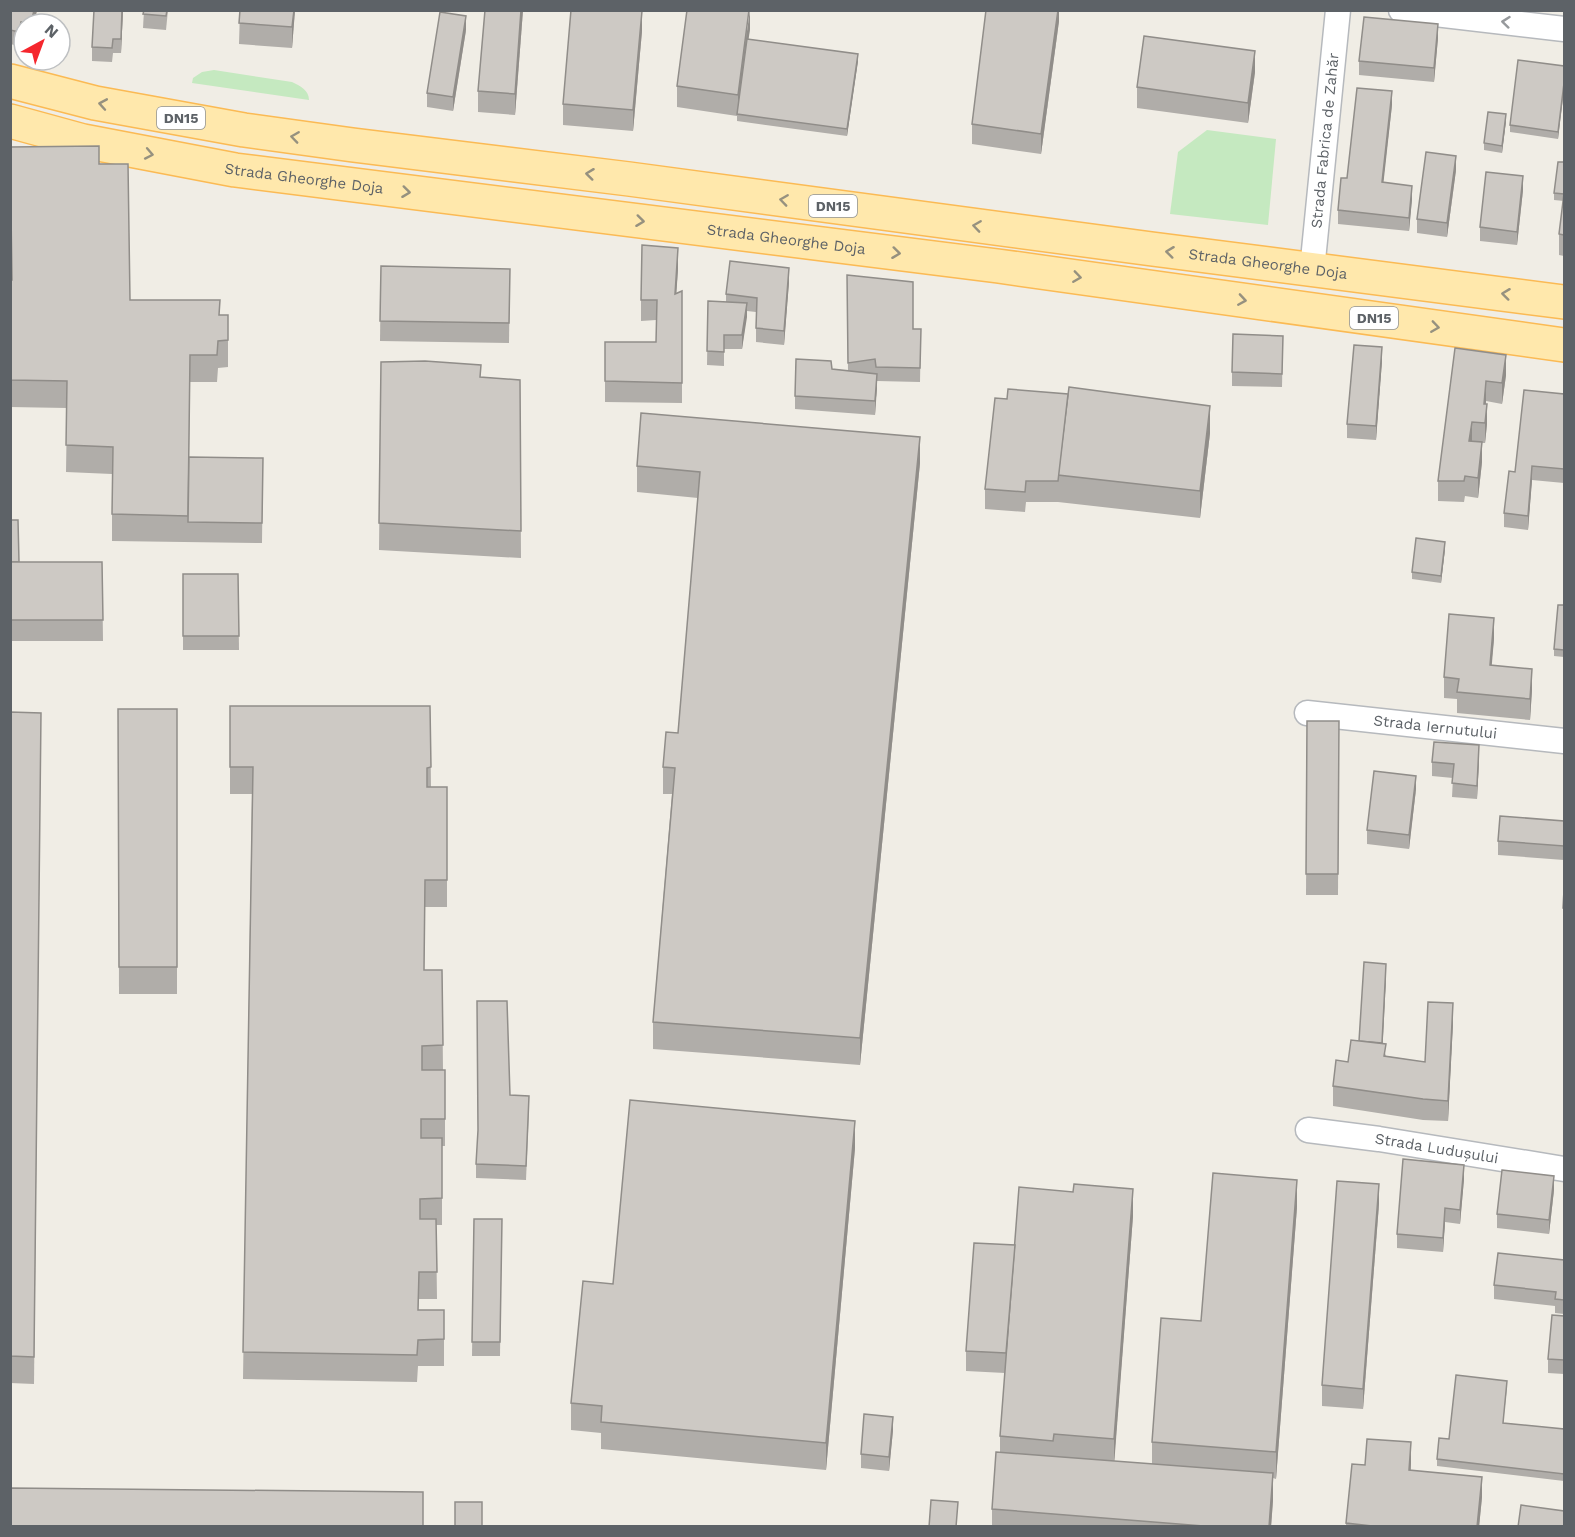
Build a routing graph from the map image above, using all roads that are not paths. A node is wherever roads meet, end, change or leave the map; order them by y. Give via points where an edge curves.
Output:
1 (1338, 10) edge
2 (1401, 10) edge
3 (1564, 29) edge
4 (10, 81) edge
5 (10, 121) edge
6 (1312, 270) junction
7 (1564, 302) edge
8 (1564, 345) edge
9 (1306, 713) dead end
10 (1564, 741) edge
11 (1308, 1130) dead end
12 (1564, 1169) edge

1 - 6 street, Strada Fabrica de Zahăr
3 -> 2 street
6 -> 4 main road, Strada Gheorghe Doja / DN15 via 244,130 95,103
5 -> 8 main road, Strada Gheorghe Doja / DN15 via 83,141 235,170 998,266
7 -> 6 main road, Strada Gheorghe Doja / DN15
9 - 10 street, Strada Iernutului
11 - 12 street, Strada Ludușului

